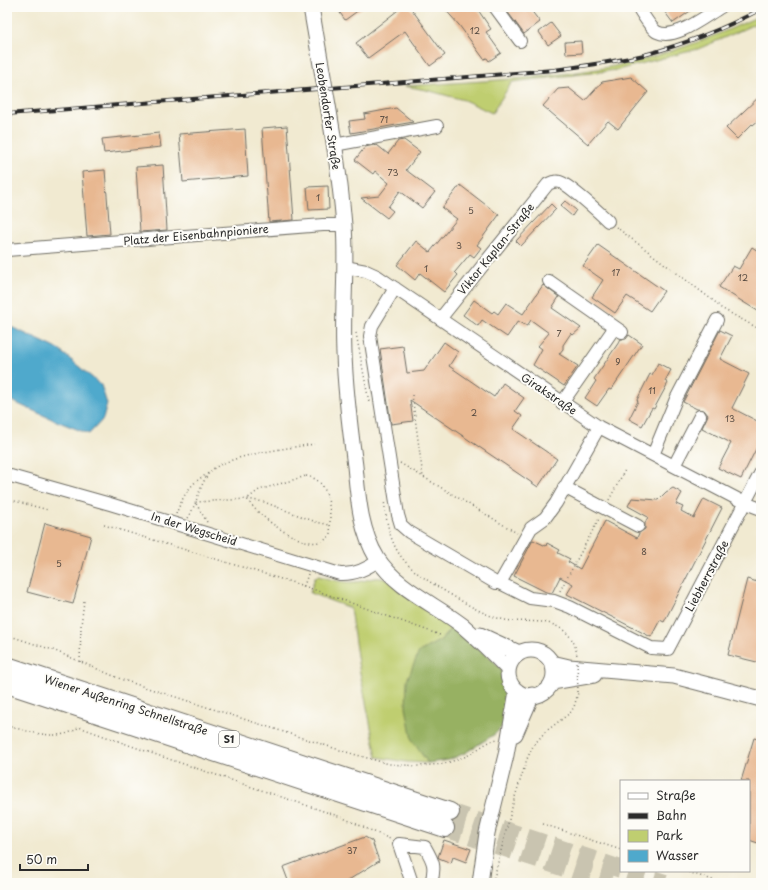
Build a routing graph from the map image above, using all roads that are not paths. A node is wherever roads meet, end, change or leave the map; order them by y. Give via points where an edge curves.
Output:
1 (311, 7) edge
2 (495, 7) edge
3 (638, 7) edge
4 (721, 7) edge
5 (520, 42) dead end
6 (437, 126) dead end
7 (334, 145) junction
8 (608, 221) road end
9 (344, 225) junction
10 (7, 250) edge
11 (345, 267) junction
12 (549, 281) dead end
13 (395, 288) junction
14 (440, 319) junction
15 (716, 320) dead end
16 (562, 403) junction
17 (700, 416) dead end
18 (599, 427) junction
19 (653, 455) junction
20 (674, 466) junction
21 (761, 472) edge
22 (7, 475) edge
23 (564, 487) junction
24 (745, 503) junction
25 (761, 509) edge
26 (638, 526) dead end
27 (379, 560) junction
28 (500, 583) junction
29 (463, 626) junction
30 (519, 653) junction
31 (552, 663) junction
32 (7, 666) edge
33 (508, 669) junction
34 (620, 671) junction
35 (552, 682) junction
36 (7, 684) edge
37 (517, 691) junction
38 (532, 695) junction
39 (761, 699) edge
40 (506, 755) junction
41 (412, 883) edge
42 (431, 883) edge
43 (486, 883) edge

1 - 7 main road, Leobendorfer Straße
2 - 5 street
3 - 4 street via 656,31 666,34 679,32
6 - 7 street
7 - 9 main road, Leobendorfer Straße
8 - 14 street, Viktor Kaplan-Straße via 562,182 548,184
9 - 10 street, Platz der Eisenbahnpioniere via 315,225
9 - 11 main road
11 - 13 street, Girakstraße via 366,271
11 - 27 main road via 344,352 360,511 367,537
12 - 16 street via 618,330
13 - 14 street, Girakstraße
13 - 28 street via 372,326 370,336 401,525 468,567
14 - 16 street, Girakstraße
15 - 19 street via 676,399
16 - 18 street, Girakstraße
17 - 20 street
18 - 19 street, Girakstraße
18 - 23 street
19 - 20 street, Girakstraße
20 - 24 street, Girakstraße
21 - 24 street, Liebherrstraße
22 - 27 street, In der Wegscheid via 347,575 364,570
23 - 26 street
23 - 28 street via 545,518 531,528
24 - 25 street, Girakstraße
24 - 28 street, Liebherrstraße via 668,649 651,648 570,607 530,598
27 - 29 main road via 400,582
29 - 30 main road
29 - 33 main road
30 - 31 main road via 526,650 537,651 544,654
30 - 33 main road
31 - 34 main road
31 - 35 main road
32 - 36 highway, Wiener Außenring Schnellstraße / S1 via 448,820
33 - 37 main road via 510,683
34 - 35 main road
34 - 39 main road via 674,676
35 - 38 main road via 546,690
37 - 38 main road
37 - 40 main road
38 - 40 main road
40 - 43 main road via 488,826
41 - 42 street via 399,844 425,847 434,862

